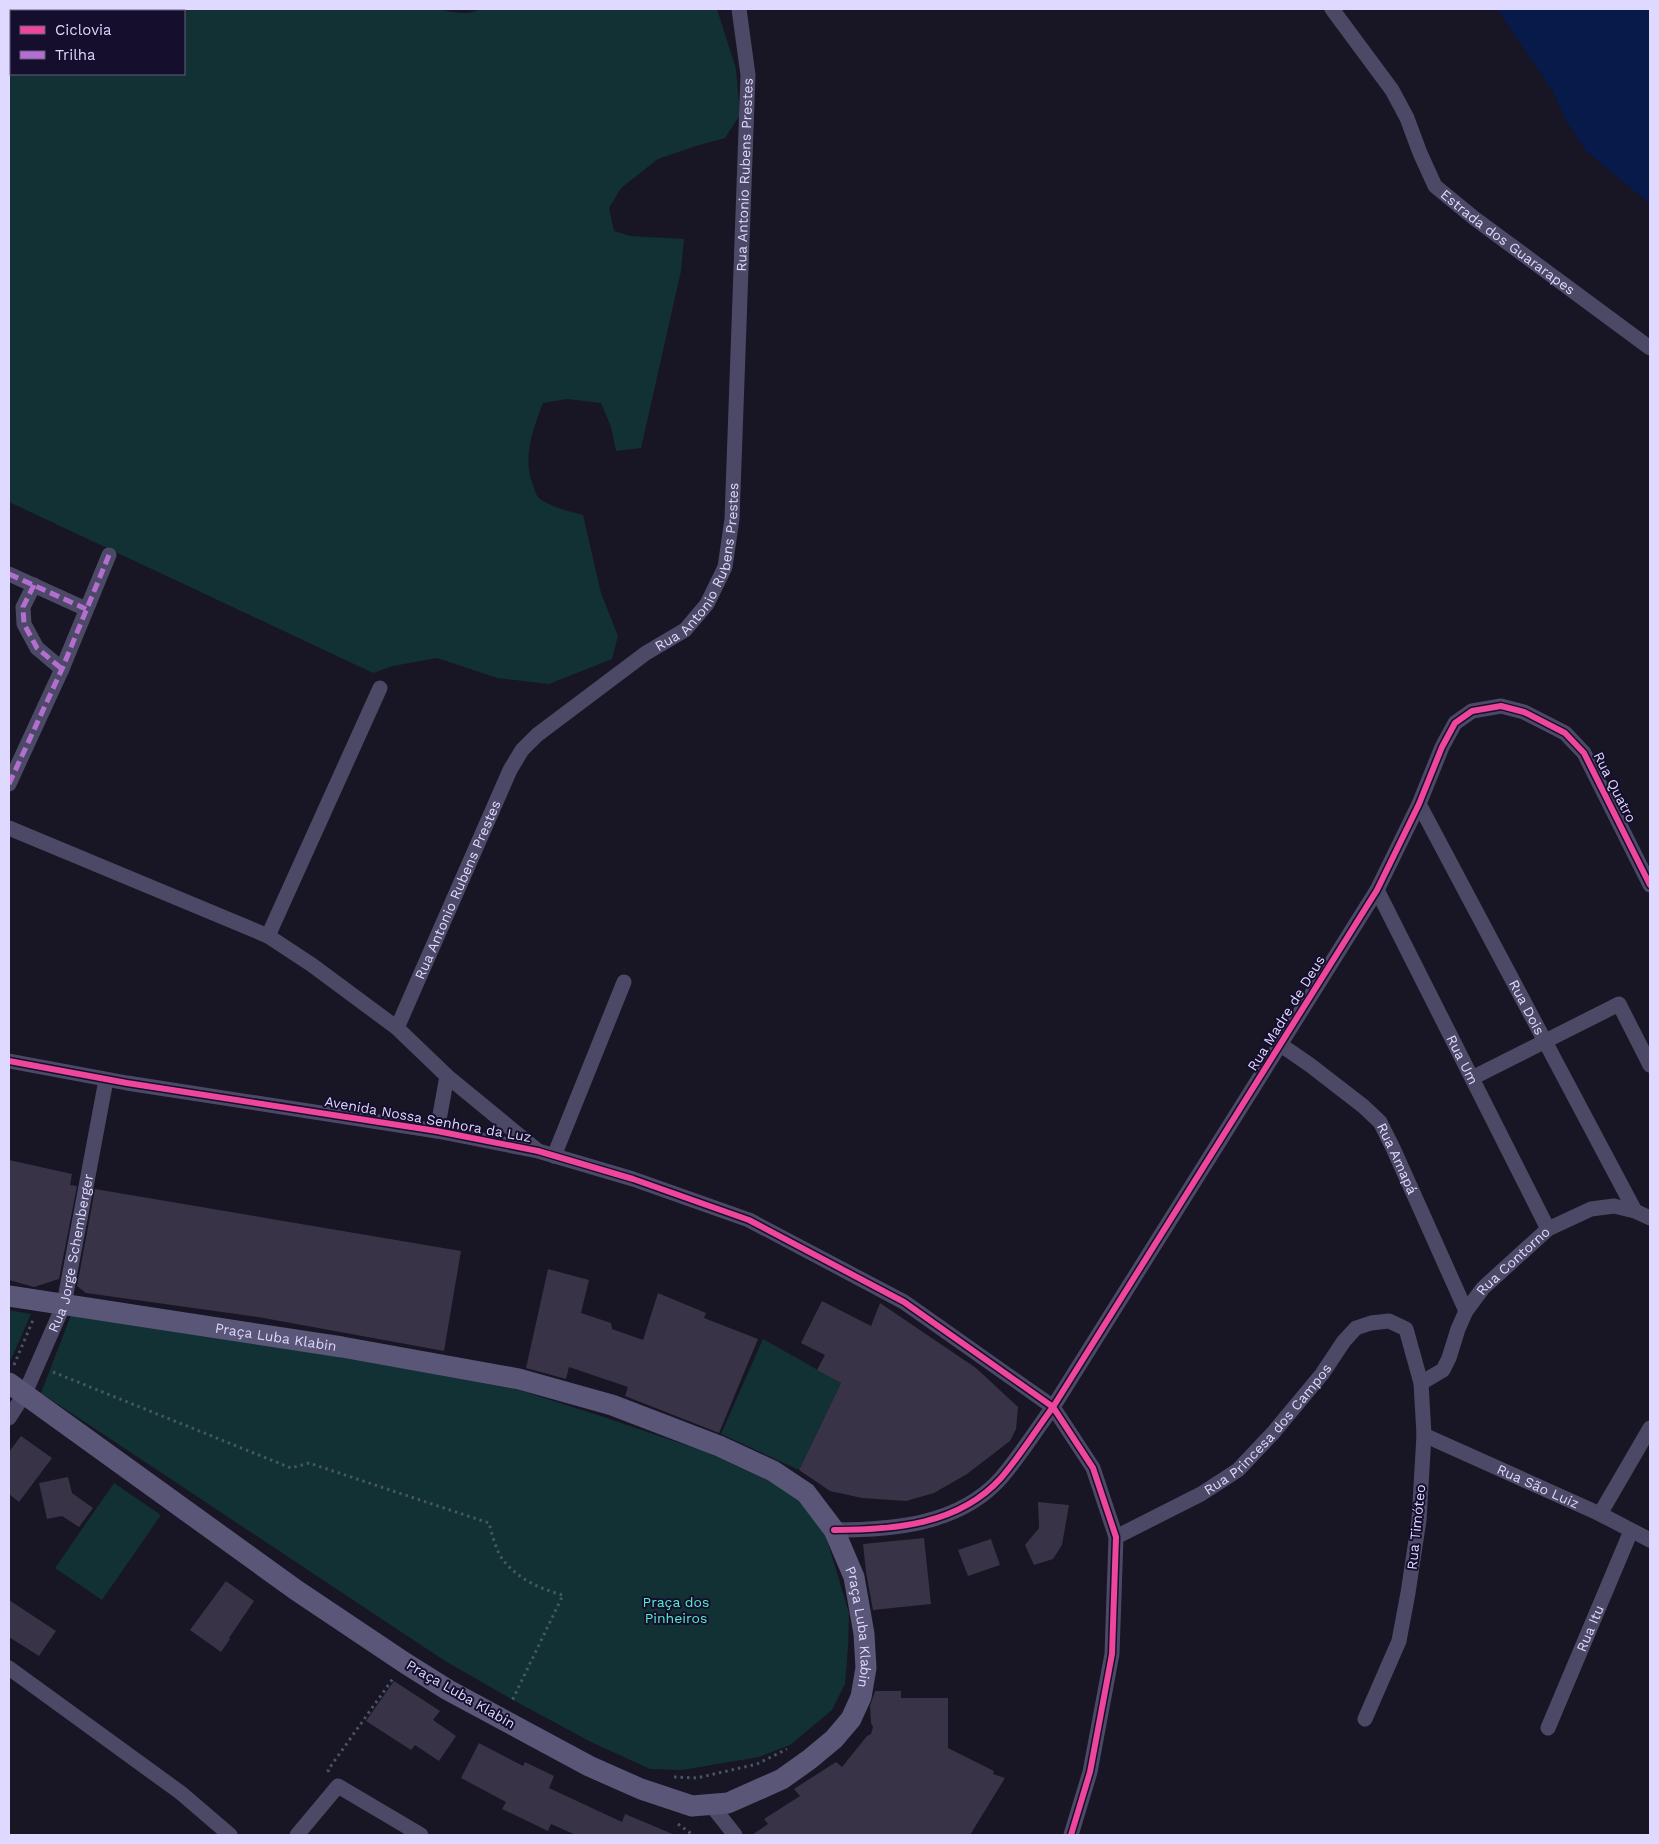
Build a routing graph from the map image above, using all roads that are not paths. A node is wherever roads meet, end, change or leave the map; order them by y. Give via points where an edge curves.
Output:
1 (739, 9) edge
2 (1332, 9) edge
3 (1650, 348) edge
4 (109, 555) dead end
5 (9, 574) edge
6 (34, 585) junction
7 (86, 609) junction
8 (62, 669) junction
9 (380, 688) dead end
10 (1565, 733) joint
11 (9, 784) edge
12 (1419, 804) junction
13 (9, 828) edge
14 (1650, 885) edge
15 (1378, 890) junction
16 (268, 936) junction
17 (624, 982) dead end
18 (397, 1028) junction
19 (1545, 1042) junction
20 (1281, 1045) junction
21 (9, 1061) edge
22 (1650, 1065) edge
23 (447, 1076) junction
24 (1472, 1078) junction
25 (106, 1080) junction
26 (437, 1131) junction
27 (538, 1150) junction
28 (554, 1156) junction
29 (1635, 1211) junction
30 (1650, 1218) edge
31 (1548, 1229) junction
32 (9, 1296) edge
33 (62, 1308) junction
34 (1466, 1311) junction
35 (1406, 1329) joint
36 (1421, 1383) junction
37 (21, 1387) edge
38 (1054, 1407) junction
39 (9, 1418) edge
40 (1650, 1428) edge
41 (1424, 1435) junction
42 (1600, 1514) junction
43 (834, 1530) junction
44 (1631, 1531) junction
45 (1116, 1537) junction
46 (1650, 1540) edge
47 (9, 1668) edge
48 (1365, 1719) dead end
49 (1548, 1728) dead end
50 (712, 1806) junction
51 (230, 1835) edge
52 (297, 1835) edge
53 (421, 1835) edge
54 (735, 1835) edge
55 (1071, 1835) edge

1 - 18 street, Rua Antonio Rubens Prestes via 748,75 732,519 725,567 707,604 685,630 646,653 537,735 522,750 510,770
2 - 3 street, Estrada dos Guararapes via 1392,90 1435,186
4 - 7 street
5 - 6 street
6 - 7 street
6 - 8 street via 23,607 24,624 37,648
7 - 8 street
8 - 11 street
9 - 16 street
10 - 12 street, Rua Madre de Deus via 1524,712 1501,706 1472,711 1454,723
10 - 14 street, Rua Quatro via 1584,753
12 - 15 street, Rua Madre de Deus
12 - 19 street, Rua Dois
13 - 16 street
15 - 20 street, Rua Madre de Deus
15 - 24 street, Rua Um
16 - 18 street
17 - 28 street
18 - 23 street
19 - 22 street via 1620,1004
19 - 24 street
19 - 29 street, Rua Dois
20 - 34 street, Rua Amapá via 1380,1122
20 - 38 street, Rua Madre de Deus
21 - 25 street, Avenida Nossa Senhora da Luz
23 - 26 street
23 - 27 street
24 - 31 street, Rua Um
25 - 26 street, Avenida Nossa Senhora da Luz
25 - 33 street, Rua Jorge Schemberger
26 - 27 street, Avenida Nossa Senhora da Luz
27 - 28 street, Avenida Nossa Senhora da Luz
28 - 38 street, Avenida Nossa Senhora da Luz via 633,1179 749,1220 904,1302
29 - 30 street, Rua Contorno
29 - 31 street, Rua Contorno via 1614,1206 1591,1209
31 - 34 street, Rua Contorno via 1483,1288
32 - 33 main road, Praça Luba Klabin
33 - 37 street, Rua Jorge Schemberger via 38,1366
33 - 43 main road, Praça Luba Klabin via 342,1347 510,1378 612,1405 774,1471 806,1492
34 - 36 street, Rua Contorno via 1442,1370
35 - 36 street, Rua Timóteo
35 - 45 street, Rua Princesa dos Campos via 1389,1321 1356,1328 1273,1433 1238,1470 1201,1494
36 - 41 street, Rua Timóteo
37 - 39 street, Rua Jorge Schemberger
37 - 50 main road, Praça Luba Klabin via 64,1423 296,1590 448,1690 590,1766 641,1789 692,1806
38 - 43 street, Rua Madre de Deus via 1001,1478 973,1502 942,1517 906,1526
38 - 45 street, Avenida Nossa Senhora da Luz via 1094,1468
40 - 42 street
41 - 42 street, Rua São Luiz
41 - 48 street, Rua Timóteo via 1419,1520 1399,1641
42 - 44 street, Rua São Luiz
43 - 50 main road, Praça Luba Klabin via 854,1577 864,1634 866,1668 861,1697 852,1719 834,1738 782,1779 728,1804
44 - 46 street, Rua São Luiz
44 - 49 street, Rua Itu
45 - 55 street, Avenida Nossa Senhora da Luz via 1112,1654 1090,1772
47 - 51 street via 181,1793
50 - 54 street
52 - 53 street via 338,1786

